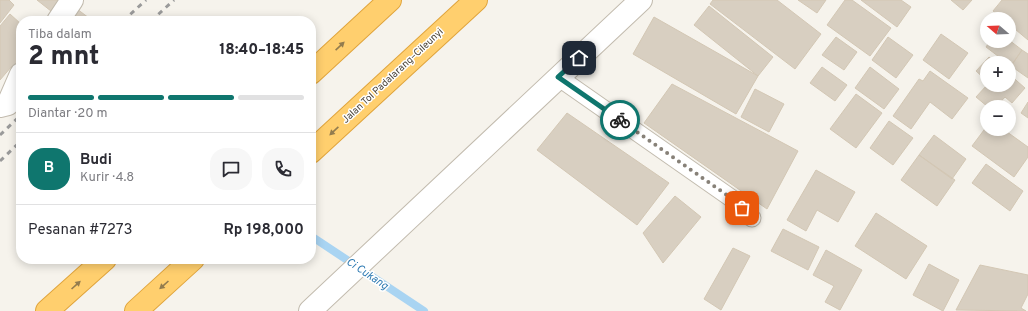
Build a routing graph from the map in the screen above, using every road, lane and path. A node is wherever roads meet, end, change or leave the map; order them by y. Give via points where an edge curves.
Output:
1 (72, 0) edge
2 (390, 0) edge
3 (476, 0) edge
4 (641, 0) edge
5 (61, 16) edge
6 (316, 68) edge
7 (558, 77) junction
8 (16, 83) edge
9 (5, 103) edge
10 (316, 147) edge
11 (752, 218) dead end
12 (99, 264) edge
13 (188, 264) edge
14 (47, 311) edge
15 (136, 311) edge
16 (311, 311) edge

1 - 5 street
6 -> 2 highway
3 -> 10 highway, Jalan Tol Padalarang–Cileunyi
4 - 7 street
7 - 11 lane via 731,198
7 - 16 street
8 - 9 street
14 -> 12 highway
13 -> 15 highway

